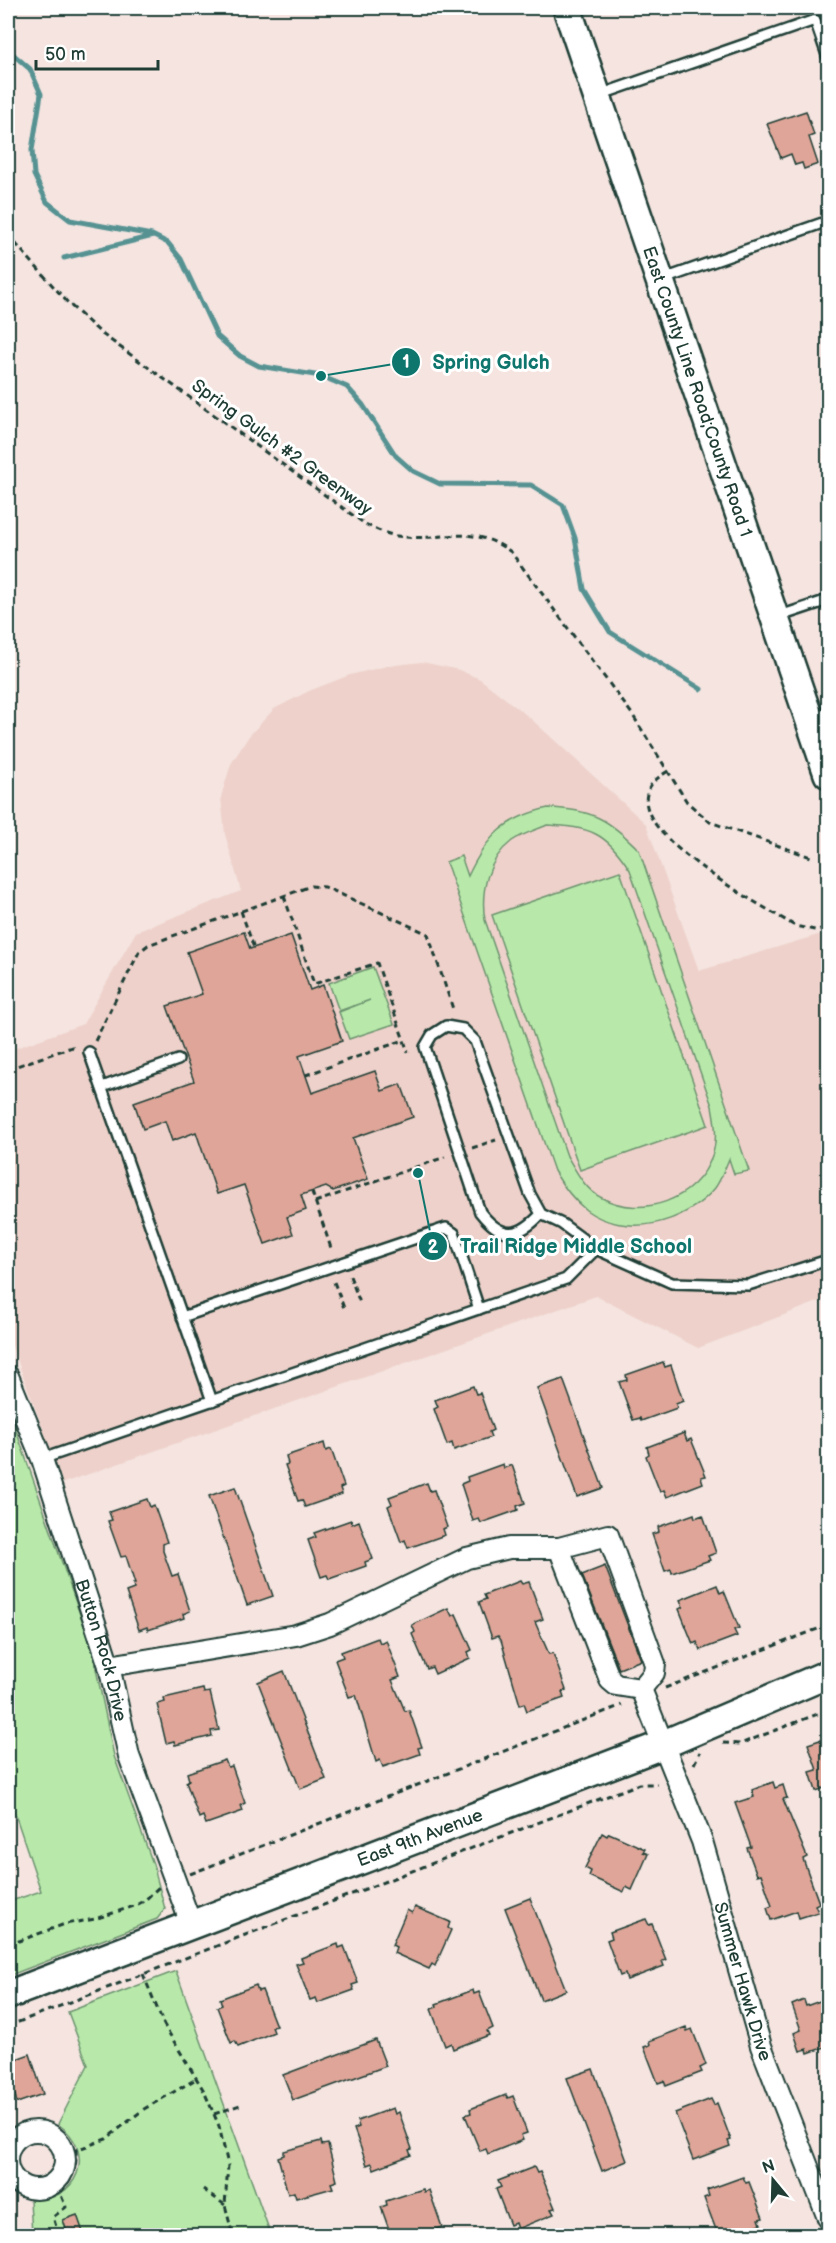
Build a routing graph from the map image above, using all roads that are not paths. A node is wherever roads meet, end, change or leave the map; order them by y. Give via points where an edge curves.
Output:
1 (567, 8) edge
2 (828, 58) edge
3 (597, 96) junction
4 (828, 221) edge
5 (660, 280) junction
6 (828, 600) edge
7 (774, 618) junction
8 (819, 716) edge
9 (827, 771) edge
10 (89, 1052) road end
11 (178, 1060) dead end
12 (102, 1087) junction
13 (541, 1214) junction
14 (596, 1249) junction
15 (828, 1260) edge
16 (479, 1309) junction
17 (182, 1317) junction
18 (8, 1376) edge
19 (212, 1401) junction
20 (42, 1459) junction
21 (559, 1548) junction
22 (109, 1666) junction
23 (828, 1674) edge
24 (641, 1689) junction
25 (662, 1745) junction
26 (191, 1924) junction
27 (8, 1995) edge
28 (828, 2218) edge

1 - 3 main road, East County Line Road;County Road 1
2 - 3 lane via 815,20
3 - 5 main road, East County Line Road;County Road 1
4 - 5 lane
5 - 7 main road, East County Line Road;County Road 1
6 - 7 lane
7 - 8 main road, East County Line Road;County Road 1
8 - 9 main road, East County Line Road;County Road 1
10 - 12 lane
11 - 12 lane
12 - 17 lane
13 - 13 lane via 530,1194 475,1041 463,1029 446,1026 432,1035 425,1047 480,1212 490,1226 501,1232 529,1227
13 - 14 lane
14 - 15 lane via 672,1283 694,1285 748,1285
14 - 16 lane via 566,1279
16 - 17 lane via 454,1233 446,1228
16 - 19 lane
17 - 19 lane
18 - 20 street, Button Rock Drive
19 - 20 lane
20 - 22 street, Button Rock Drive
21 - 22 street via 509,1548 467,1558 330,1624 296,1635
21 - 24 street via 611,1681
21 - 24 street via 608,1535 655,1664 654,1673
22 - 26 street, Button Rock Drive via 129,1756
23 - 25 main road, East 9th Avenue
24 - 25 street, Summer Hawk Drive
25 - 26 main road, East 9th Avenue
25 - 28 street, Summer Hawk Drive via 686,1794 761,2046
26 - 27 main road, East 9th Avenue

